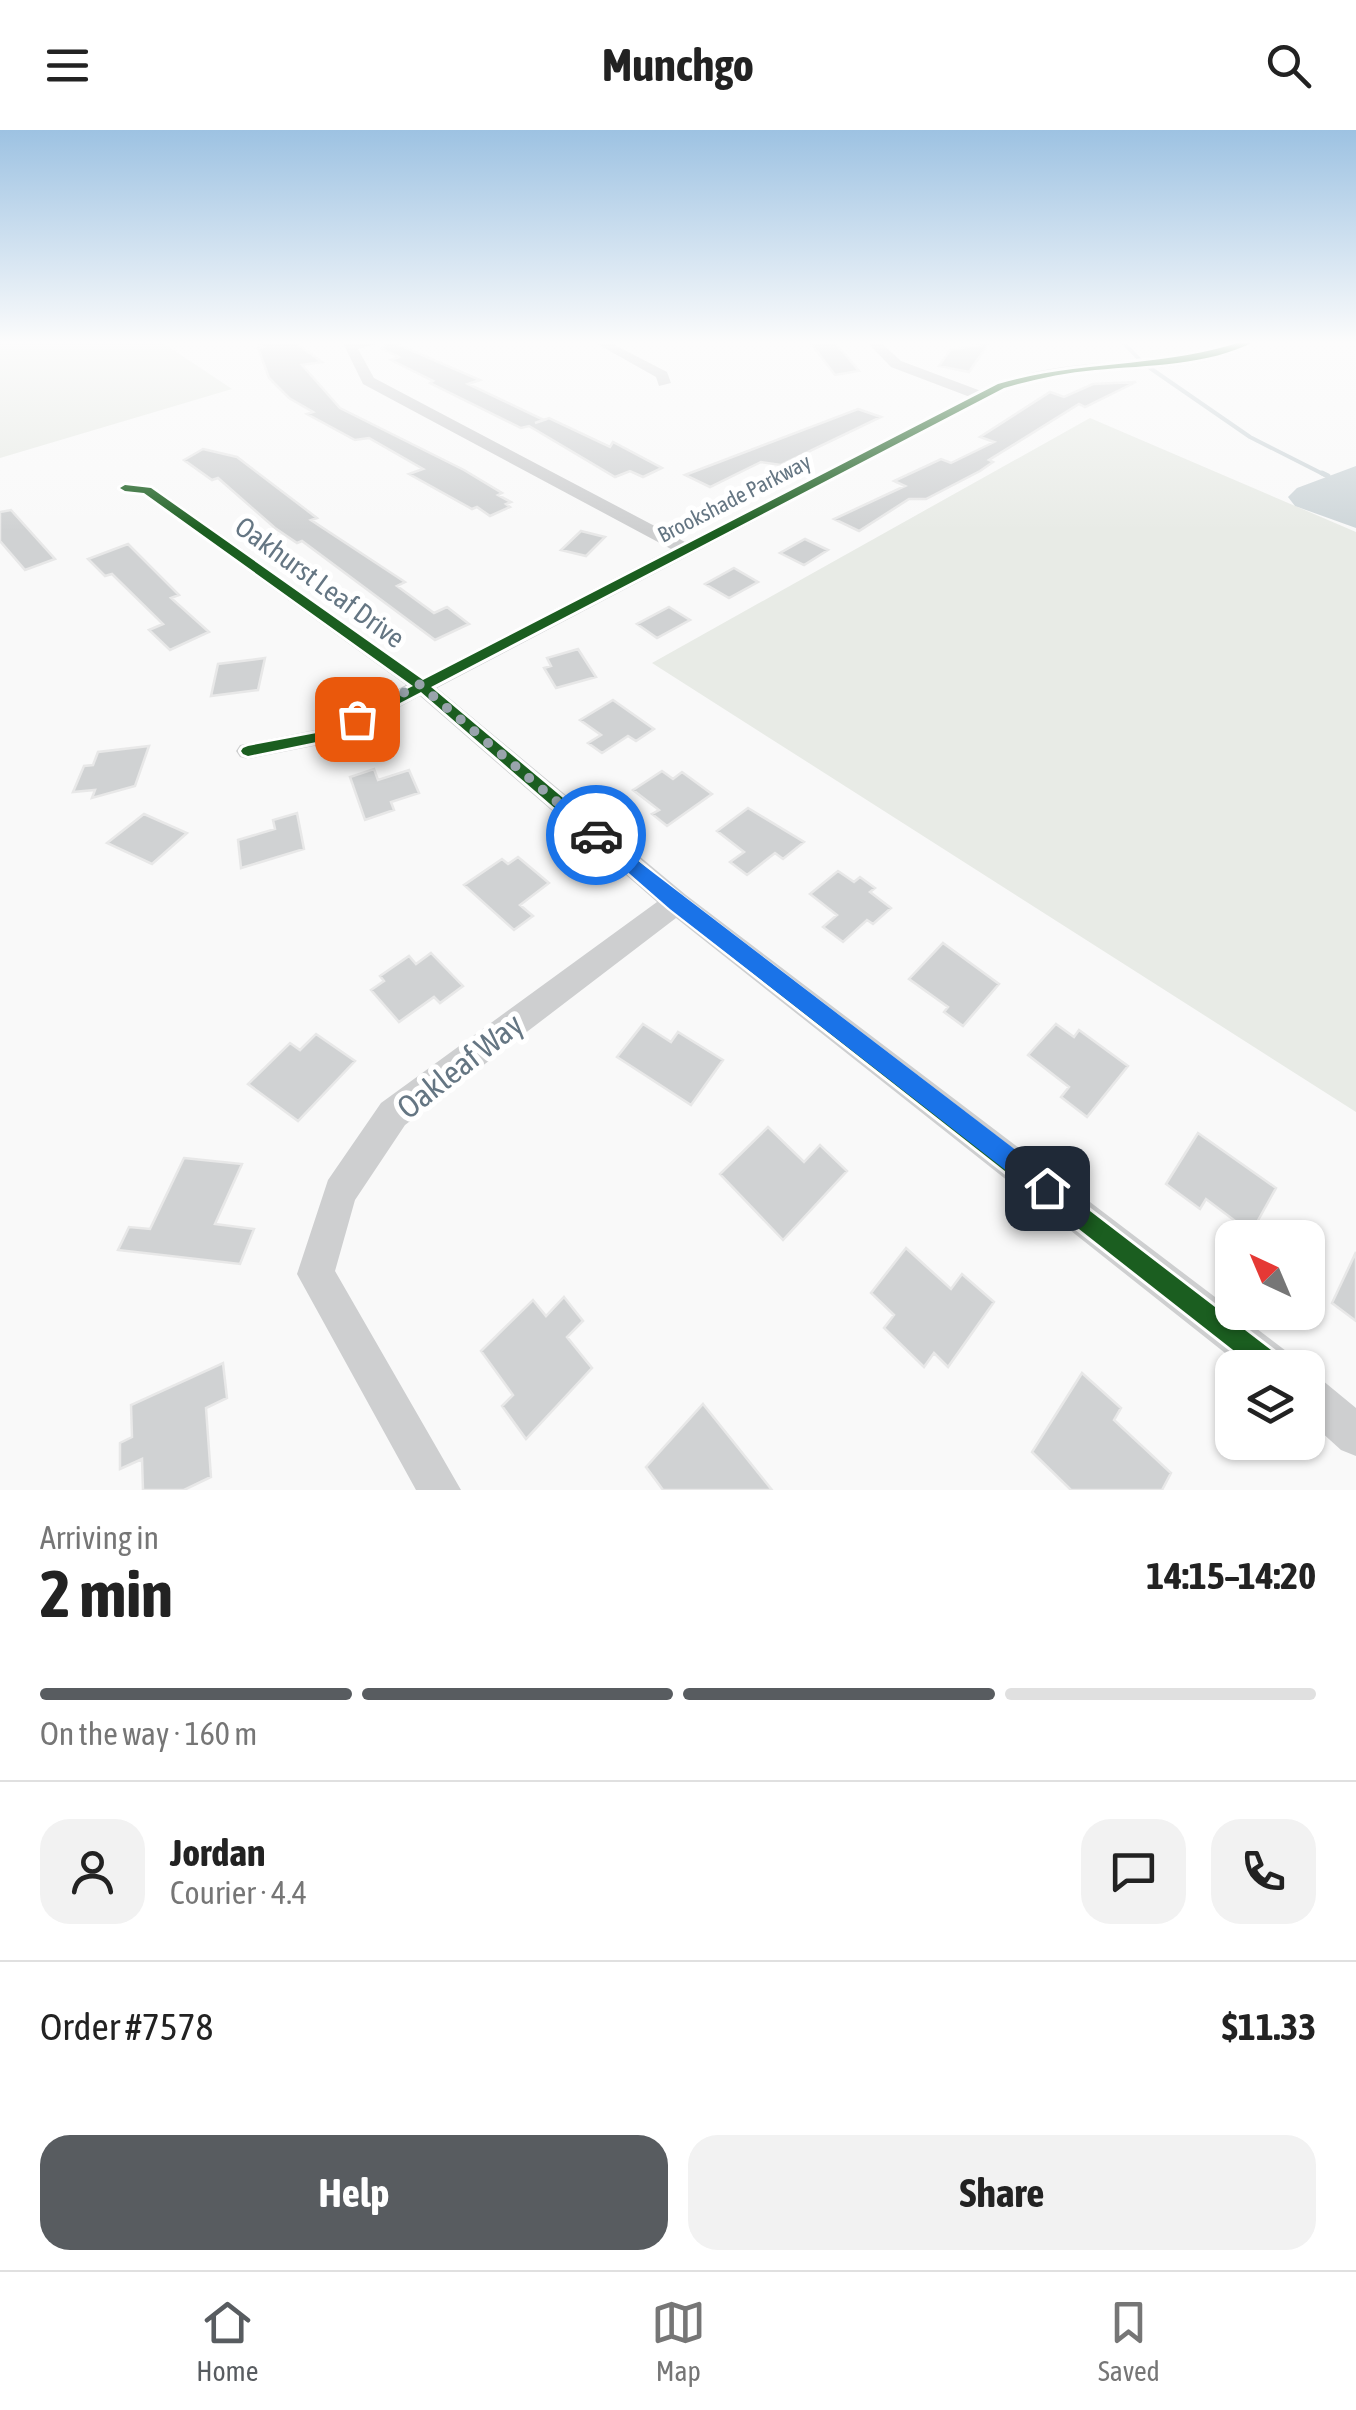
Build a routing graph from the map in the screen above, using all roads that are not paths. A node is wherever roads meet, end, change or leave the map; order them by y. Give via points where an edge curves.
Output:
1 (412, 404) edge
2 (967, 404) edge
3 (125, 488) dead end
4 (684, 549) junction
5 (419, 684) junction
6 (248, 752) dead end
7 (676, 904) junction
8 (1253, 1350) edge
9 (1325, 1409) edge
10 (1356, 1436) edge
11 (440, 1490) edge

1 - 4 street
2 - 4 street, Brookshade Parkway
3 - 5 street, Oakhurst Leaf Drive via 148,490
4 - 5 street, Brookshade Parkway
5 - 6 street, Brookshade Parkway via 326,736
5 - 7 street, Oakhurst Leaf Drive
7 - 8 street, Oakhurst Leaf Drive
7 - 11 street, Oakleaf Way via 394,1114 340,1192 316,1274
9 - 10 street

